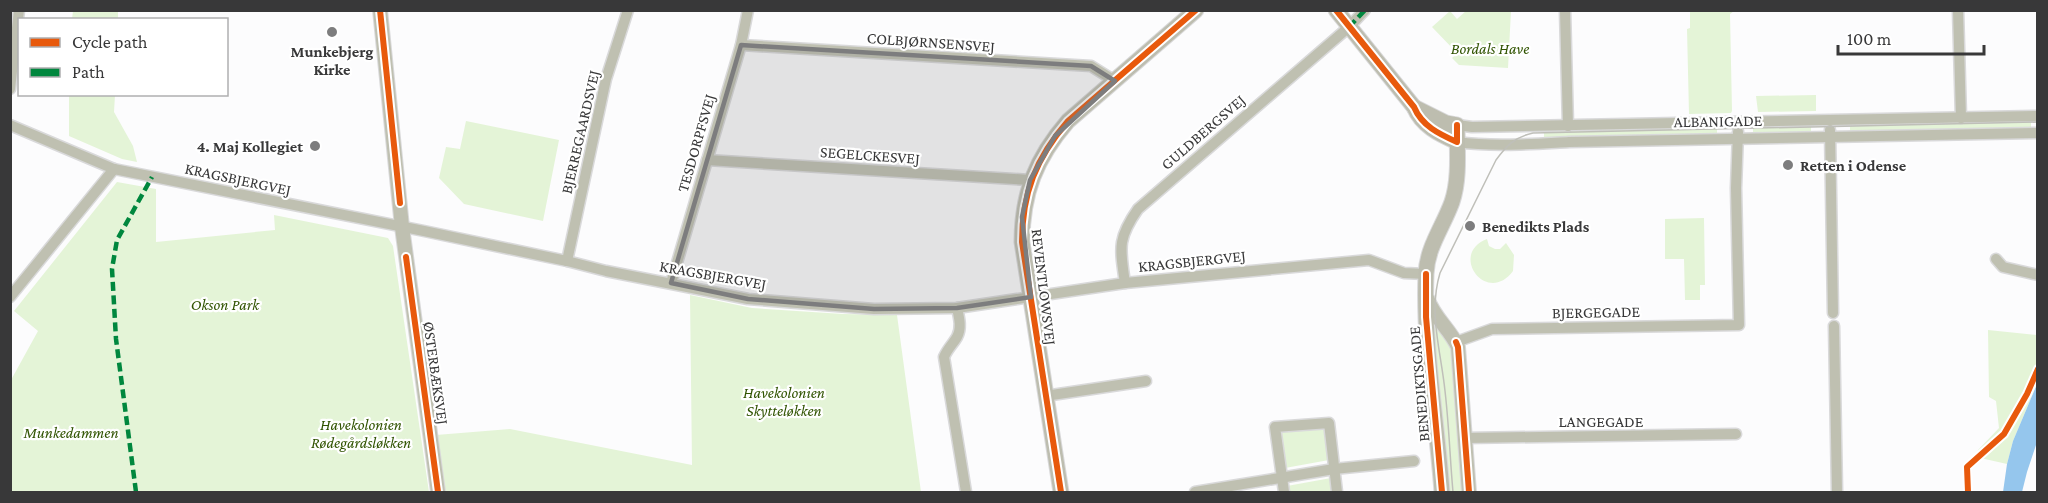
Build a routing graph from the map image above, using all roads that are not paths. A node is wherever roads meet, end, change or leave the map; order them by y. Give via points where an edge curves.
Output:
1 (380, 10) edge
2 (628, 10) edge
3 (748, 10) edge
4 (1196, 10) edge
5 (1336, 10) edge
6 (1365, 10) edge
7 (1565, 10) edge
8 (1958, 10) edge
9 (18, 19) edge
10 (1349, 27) junction
11 (741, 45) junction
12 (1115, 81) junction
13 (10, 89) edge
14 (1414, 107) junction
15 (2037, 116) edge
16 (1961, 118) junction
17 (1830, 121) junction
18 (1736, 123) junction
19 (1749, 123) junction
20 (10, 125) edge
21 (1457, 125) junction
22 (1568, 126) junction
23 (2037, 133) edge
24 (1830, 137) junction
25 (1739, 139) junction
26 (1457, 142) junction
27 (707, 160) junction
28 (114, 169) junction
29 (1030, 180) junction
30 (402, 227) junction
31 (1996, 259) dead end
32 (567, 261) junction
33 (1426, 274) junction
34 (2037, 275) edge
35 (671, 283) junction
36 (1125, 283) junction
37 (10, 297) edge
38 (1030, 297) junction
39 (1427, 298) junction
40 (957, 308) junction
41 (1833, 313) dead end
42 (1834, 327) dead end
43 (1456, 342) junction
44 (1146, 381) dead end
45 (1045, 396) junction
46 (1736, 434) dead end
47 (1465, 438) junction
48 (1414, 461) dead end
49 (1334, 469) junction
50 (1282, 477) junction
51 (438, 492) edge
52 (966, 492) edge
53 (1061, 492) edge
54 (1195, 492) edge
55 (1284, 492) edge
56 (1337, 492) edge
57 (1442, 492) edge
58 (1469, 492) edge
59 (1838, 492) edge

1 - 30 street, ØSTERBÆKSVEJ
2 - 32 street, BJERREGAARDSVEJ via 606,79
3 - 11 street, TESDORPFSVEJ
4 - 12 main road, REVENTLOWSVEJ
5 - 10 main road, ALBANIGADE
6 - 10 street, GULDBERGSVEJ
7 - 22 street
8 - 16 street
9 - 13 street
10 - 14 main road, ALBANIGADE
10 - 36 street, GULDBERGSVEJ via 1138,209 1125,227 1120,247
11 - 12 street, COLBJØRNSENSVEJ via 1091,66
11 - 27 street, TESDORPFSVEJ
12 - 29 main road, REVENTLOWSVEJ via 1055,136
14 - 21 main road, ALBANIGADE
14 - 26 main road, ALBANIGADE via 1428,126
15 - 16 street, ALBANIGADE
16 - 17 street, ALBANIGADE
17 - 19 street, ALBANIGADE
17 - 24 street
18 - 19 street, ALBANIGADE
18 - 22 street, ALBANIGADE
18 - 25 street
19 - 25 street
20 - 28 street, KRAGSBJERGVEJ
21 - 22 street, ALBANIGADE
21 - 26 main road, BENEDIKTSGADE
23 - 24 street, ALBANIGADE
24 - 25 street, ALBANIGADE
24 - 41 street
25 - 26 street, ALBANIGADE via 1505,145
25 - 43 street, BJERGEGADE via 1739,325 1492,329
26 - 33 main road, BENEDIKTSGADE via 1456,188 1432,245
27 - 29 street, SEGELCKESVEJ
27 - 35 street, TESDORPFSVEJ
28 - 30 street, KRAGSBJERGVEJ
28 - 37 street
29 - 38 main road, REVENTLOWSVEJ via 1022,217
30 - 32 street, KRAGSBJERGVEJ
30 - 51 street, ØSTERBÆKSVEJ
31 - 34 street via 2003,267
32 - 35 street, KRAGSBJERGVEJ
33 - 36 street, KRAGSBJERGVEJ via 1404,273 1369,260
33 - 39 main road, BENEDIKTSGADE
35 - 40 street, KRAGSBJERGVEJ via 748,299 874,309
36 - 38 street, KRAGSBJERGVEJ
38 - 40 street, KRAGSBJERGVEJ
38 - 45 main road, REVENTLOWSVEJ
39 - 43 street, BENEDIKTSGADE via 1434,315
39 - 57 main road, BENEDIKTSGADE
40 - 52 street via 960,329 944,357
42 - 59 street
43 - 47 street
44 - 45 street
45 - 53 main road, REVENTLOWSVEJ
46 - 47 street, LANGEGADE
47 - 58 street
48 - 49 street
49 - 50 street
49 - 50 street via 1329,423 1275,427
49 - 56 street
50 - 54 street
50 - 55 street

